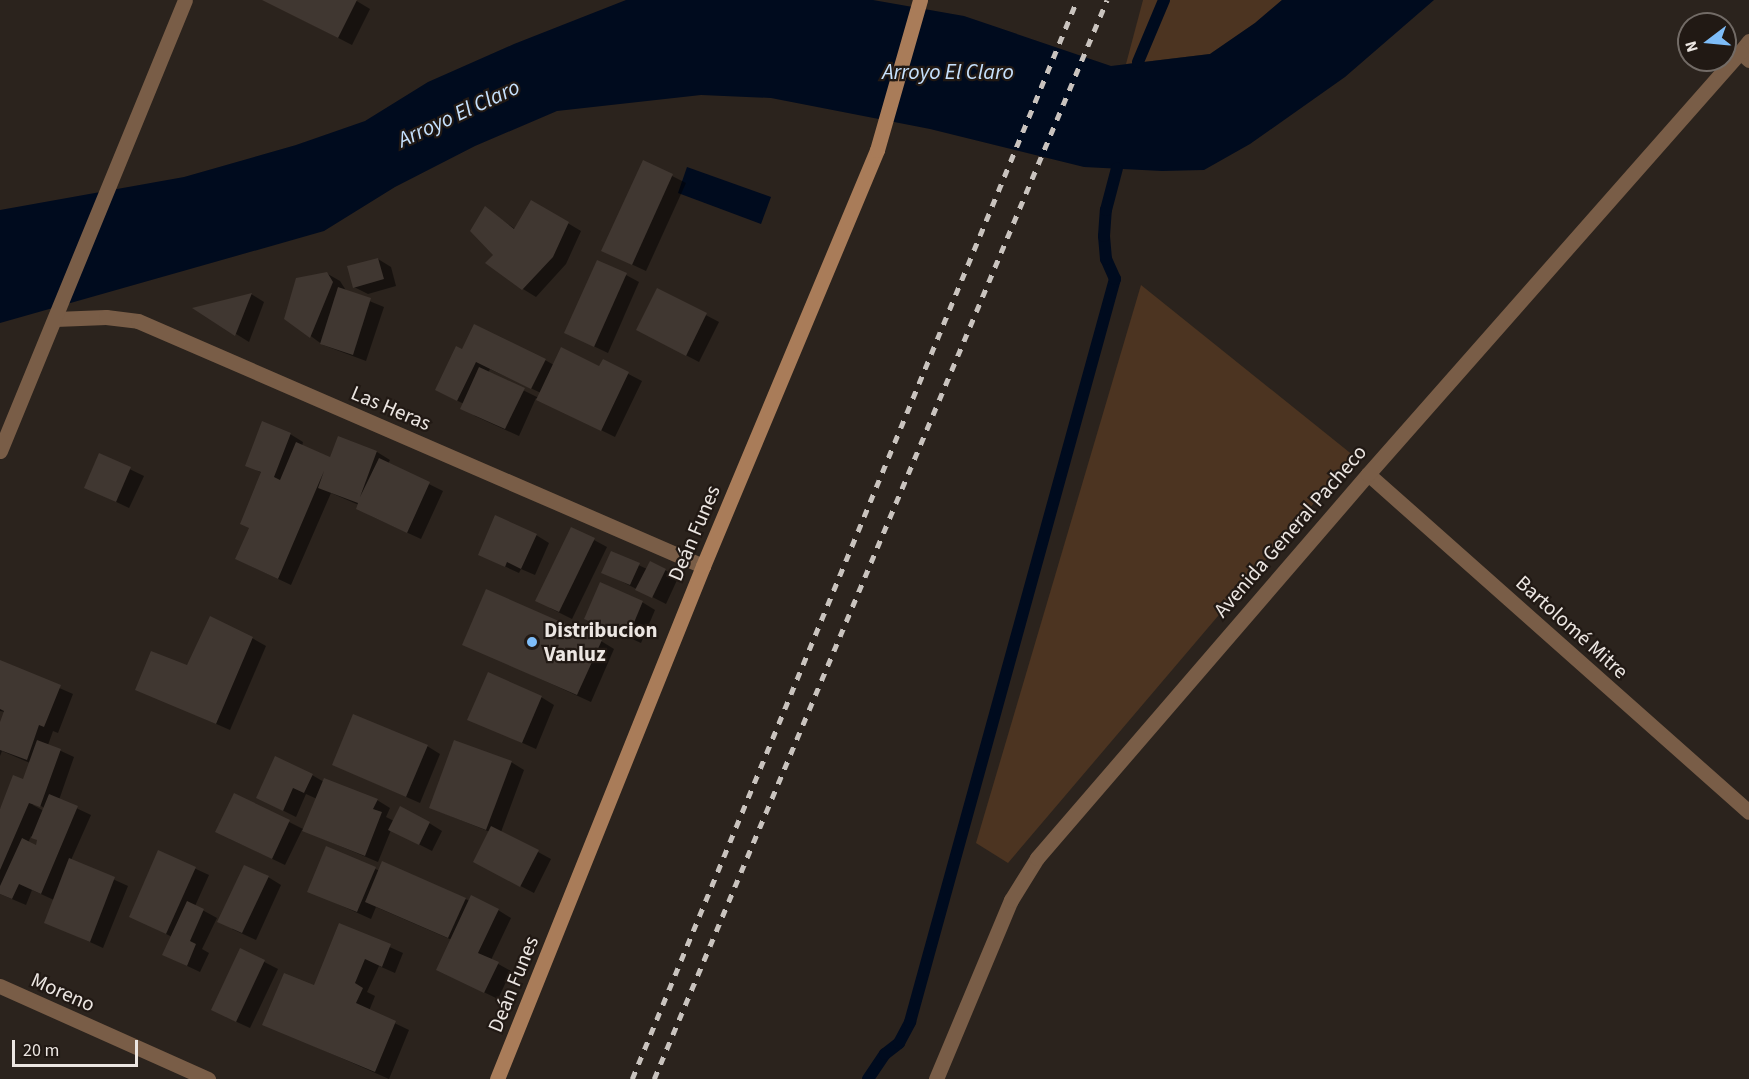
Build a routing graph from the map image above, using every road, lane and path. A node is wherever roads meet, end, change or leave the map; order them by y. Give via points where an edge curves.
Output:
1 (185, 0) edge
2 (920, 0) edge
3 (1746, 51) edge
4 (55, 319) junction
5 (0, 450) edge
6 (1368, 474) junction
7 (703, 566) junction
8 (1749, 812) edge
9 (0, 986) edge
10 (941, 1077) edge
11 (208, 1079) edge
12 (497, 1079) edge

1 - 4 street
2 - 7 main road, Deán Funes via 878,150
3 - 6 street, Avenida General Pacheco
4 - 5 street
4 - 7 street, Las Heras via 106,317 138,321
6 - 8 street, Bartolomé Mitre
6 - 10 street, Avenida General Pacheco via 1037,858 1011,900
7 - 12 main road, Deán Funes
9 - 11 street, Moreno

